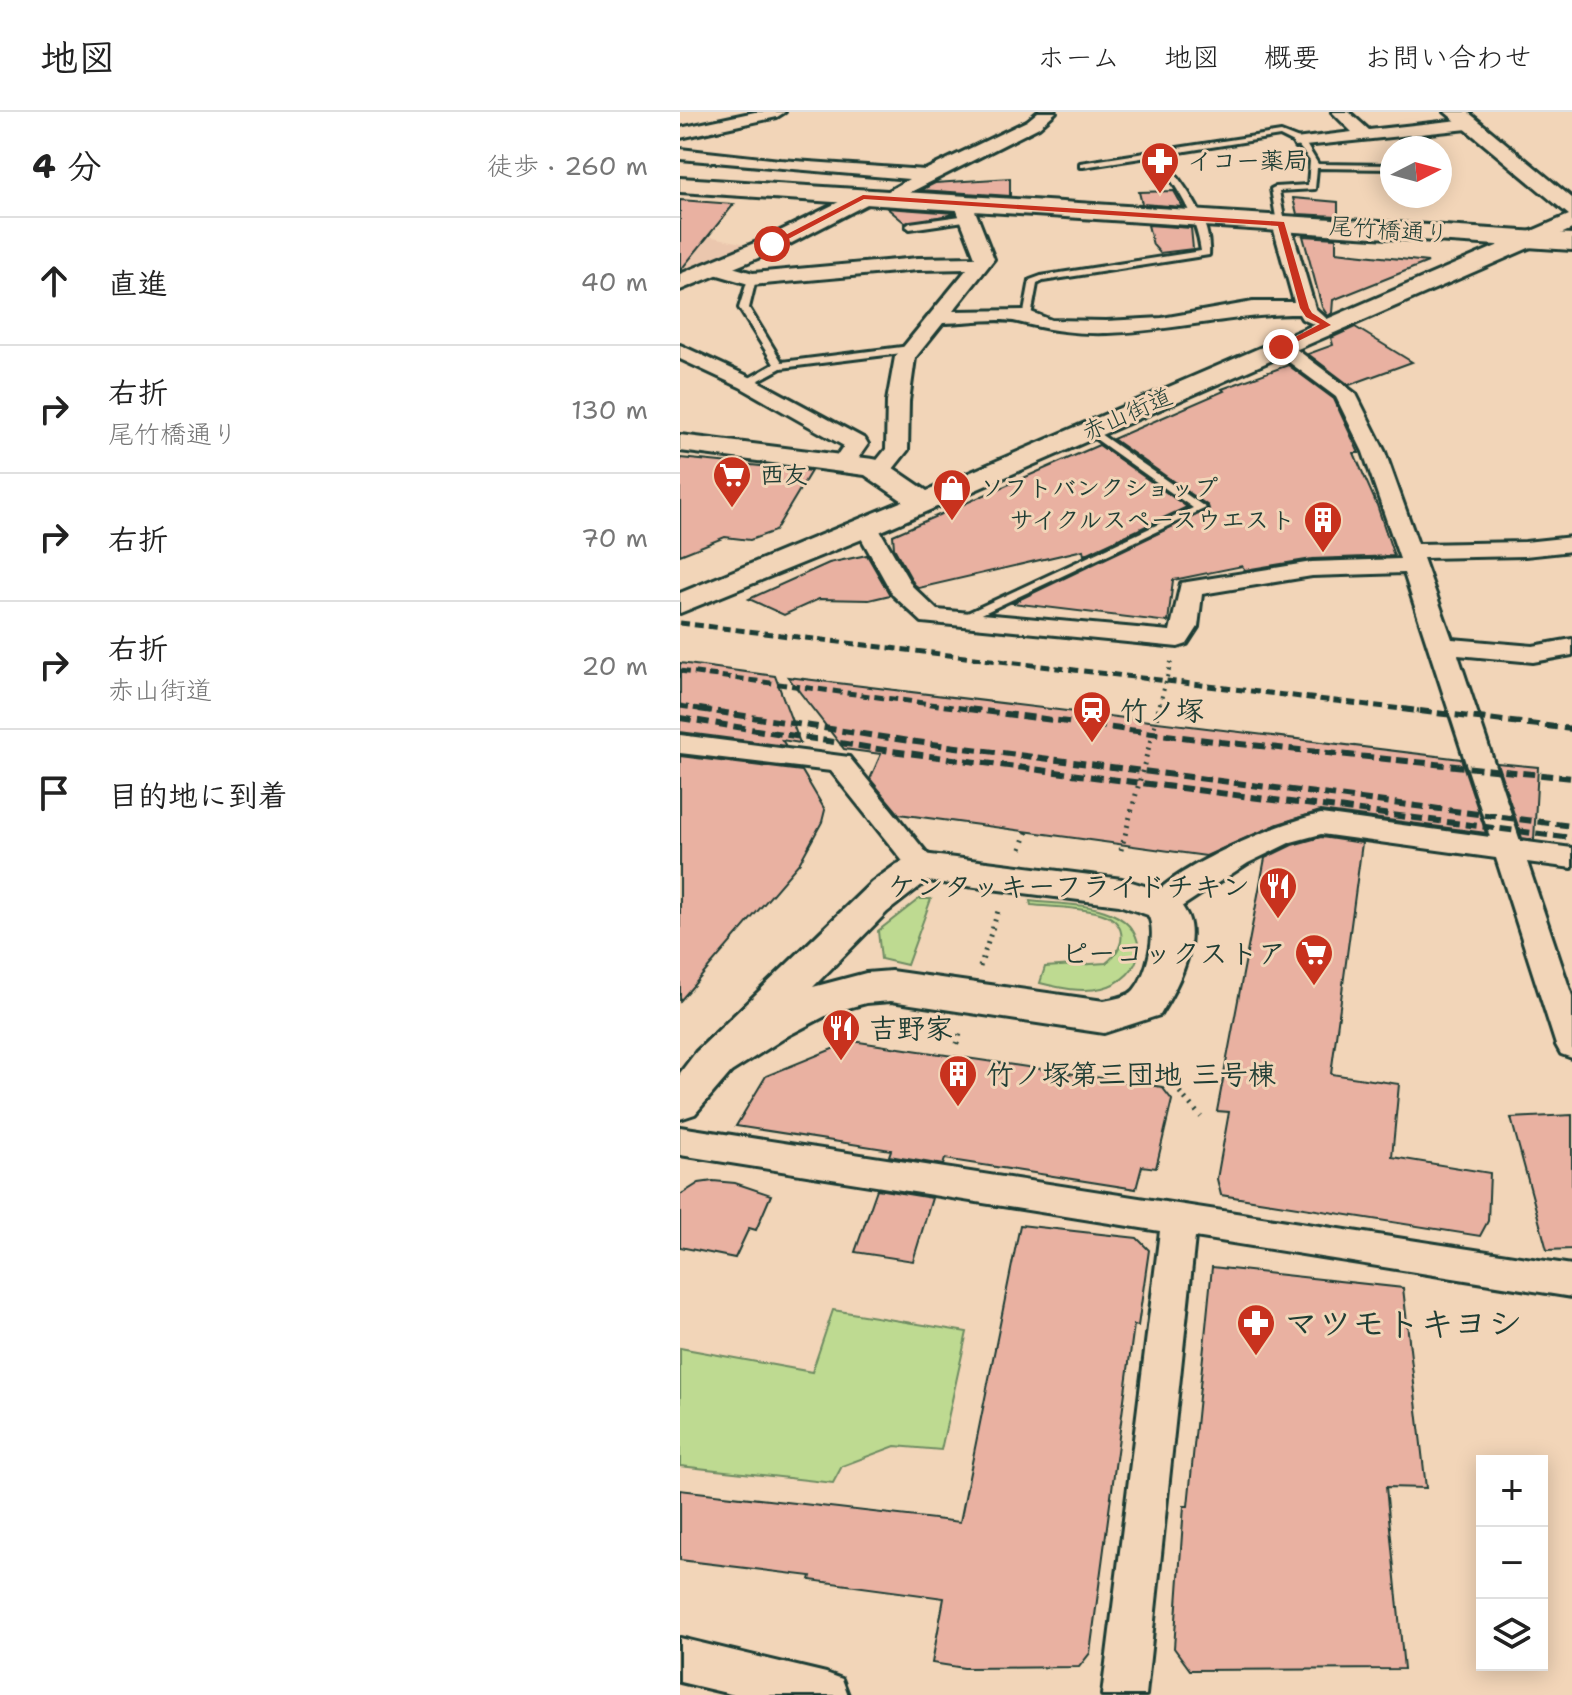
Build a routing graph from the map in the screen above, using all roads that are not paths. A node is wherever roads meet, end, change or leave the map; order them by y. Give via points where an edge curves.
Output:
1 (777, 112) edge
2 (1048, 112) edge
3 (1340, 112) edge
4 (1466, 117) edge
5 (680, 133) edge
6 (1365, 136) junction
7 (1301, 143) junction
8 (680, 154) edge
9 (1156, 154) junction
10 (1083, 165) dead end
11 (1314, 166) junction
12 (1380, 167) edge
13 (928, 175) junction
14 (680, 185) edge
15 (876, 198) junction
16 (1572, 209) edge
17 (966, 210) junction
18 (1200, 218) junction
19 (1572, 221) edge
20 (1281, 223) junction
21 (910, 226) dead end
22 (1530, 239) junction
23 (1572, 242) edge
24 (981, 263) junction
25 (715, 268) junction
26 (752, 279) junction
27 (680, 283) edge
28 (1305, 308) junction
29 (1026, 316) junction
30 (936, 317) junction
31 (1327, 325) junction
32 (1281, 347) junction
33 (910, 349) junction
34 (680, 351) edge
35 (779, 365) junction
36 (747, 383) junction
37 (1090, 430) junction
38 (680, 443) edge
39 (844, 462) junction
40 (881, 469) junction
41 (924, 502) junction
42 (867, 527) junction
43 (1572, 544) edge
44 (1410, 558) junction
45 (680, 604) edge
46 (965, 618) junction
47 (1442, 646) junction
48 (1572, 647) edge
49 (680, 744) edge
50 (1510, 850) junction
51 (1572, 858) edge
52 (923, 867) junction
53 (1161, 905) junction
54 (852, 925) junction
55 (874, 986) junction
56 (1572, 1045) edge
57 (711, 1064) junction
58 (680, 1102) edge
59 (680, 1141) edge
60 (1179, 1219) junction
61 (1572, 1281) edge
62 (680, 1660) edge
63 (826, 1695) edge
64 (1124, 1695) edge

1 - 5 street
2 - 13 street
3 - 6 street
4 - 6 street
4 - 16 street
6 - 7 street
7 - 9 lane via 1281,134
7 - 11 lane
8 - 13 street
9 - 10 lane
9 - 18 lane
11 - 12 lane
11 - 20 lane via 1312,187 1275,189
13 - 15 street
14 - 15 main road, 尾竹橋通り
15 - 17 main road, 尾竹橋通り
15 - 25 street
17 - 18 main road, 尾竹橋通り
17 - 21 lane
17 - 24 street via 985,259
18 - 20 main road, 尾竹橋通り
18 - 29 lane via 1206,253 1041,279 1033,282
19 - 22 street, 赤山街道
20 - 22 main road, 尾竹橋通り
20 - 28 street
22 - 23 main road, 尾竹橋通り
22 - 31 street, 赤山街道
24 - 26 street
24 - 30 street
25 - 26 street
25 - 27 street
26 - 35 lane via 744,308
28 - 29 street via 1253,308 1162,324 1106,327 1051,326
28 - 31 street
29 - 30 street
30 - 33 street
31 - 32 street, 赤山街道
32 - 37 street, 赤山街道
32 - 44 street via 1345,394 1374,452
33 - 35 lane
33 - 40 street via 898,401 897,450
34 - 36 street
35 - 36 lane
36 - 39 street via 857,444
37 - 41 street, 赤山街道
37 - 46 lane via 1201,508
38 - 39 street
39 - 40 street
40 - 41 street
41 - 42 street, 赤山街道
42 - 45 street, 赤山街道
42 - 46 street via 918,611 931,617
43 - 44 street
44 - 46 street via 1190,588 1185,627 1178,639
44 - 47 street
47 - 48 street via 1533,654
47 - 50 street
49 - 52 street via 839,763
50 - 51 street
50 - 53 street via 1321,824 1301,826 1202,875
50 - 56 street
52 - 53 street via 1122,892
52 - 54 street via 907,873
53 - 55 street via 1170,919 1171,936 1161,981 1146,1004 1115,1015 1081,1016
54 - 55 street
54 - 57 street
55 - 57 street via 812,1003
57 - 58 street
59 - 60 street
60 - 61 street
60 - 64 street
62 - 63 street

